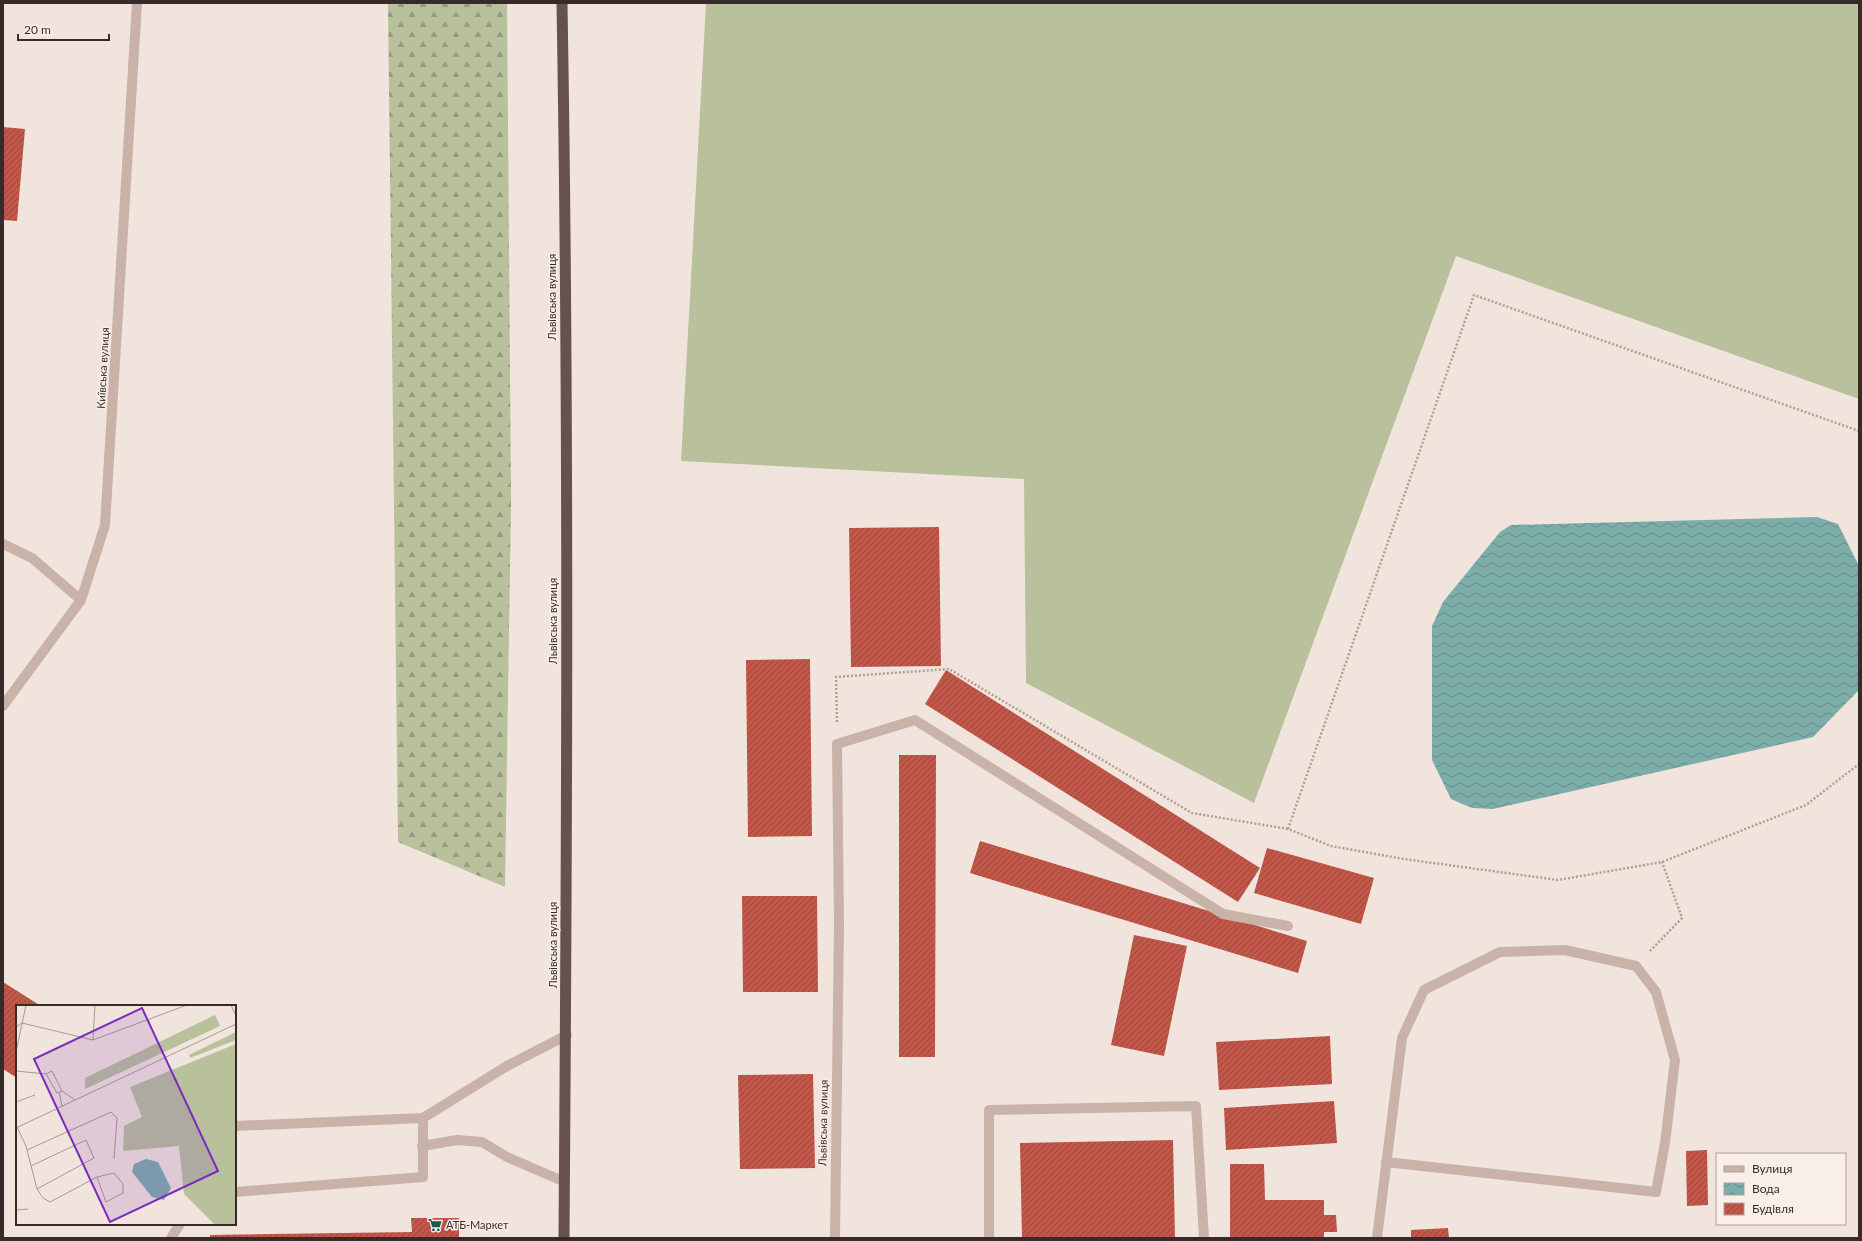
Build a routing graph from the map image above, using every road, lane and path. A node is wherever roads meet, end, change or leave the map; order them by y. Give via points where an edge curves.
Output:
1 (136, 3) edge
2 (562, 3) edge
3 (1859, 431) edge
4 (3, 544) edge
5 (81, 600) junction
6 (3, 706) edge
7 (837, 744) junction
8 (1859, 764) edge
9 (1288, 829) junction
10 (1662, 862) junction
11 (1288, 926) dead end
12 (1636, 966) junction
13 (567, 1035) junction
14 (423, 1118) junction
15 (236, 1126) edge
16 (422, 1146) junction
17 (1386, 1162) junction
18 (565, 1182) junction
19 (236, 1192) edge
20 (179, 1225) edge
21 (171, 1238) edge
22 (564, 1238) edge
23 (835, 1238) edge
24 (989, 1238) edge
25 (1204, 1238) edge
26 (1377, 1238) edge

1 - 5 street, Київська вулиця via 105,525
2 - 13 highway, Львівська вулиця via 565,181
3 - 9 path via 1474,295
4 - 5 street via 32,558
5 - 6 street, Київська вулиця
7 - 9 path via 836,677 949,669 1192,813
7 - 11 street via 915,720 1223,914
7 - 23 street, Львівська вулиця via 839,923
8 - 10 path via 1806,805
9 - 10 path via 1339,847 1404,859 1558,880
10 - 12 path via 1682,918
12 - 17 street via 1565,950 1500,952 1424,990 1402,1038
12 - 17 street via 1656,992 1675,1060 1656,1192
13 - 14 street via 507,1066
13 - 18 highway, Львівська вулиця
14 - 15 street
14 - 16 street
16 - 18 street via 456,1140 482,1142 507,1157
16 - 19 street via 423,1177
17 - 26 street
18 - 22 highway, Львівська вулиця
20 - 21 street
24 - 25 street via 988,1110 1196,1106

